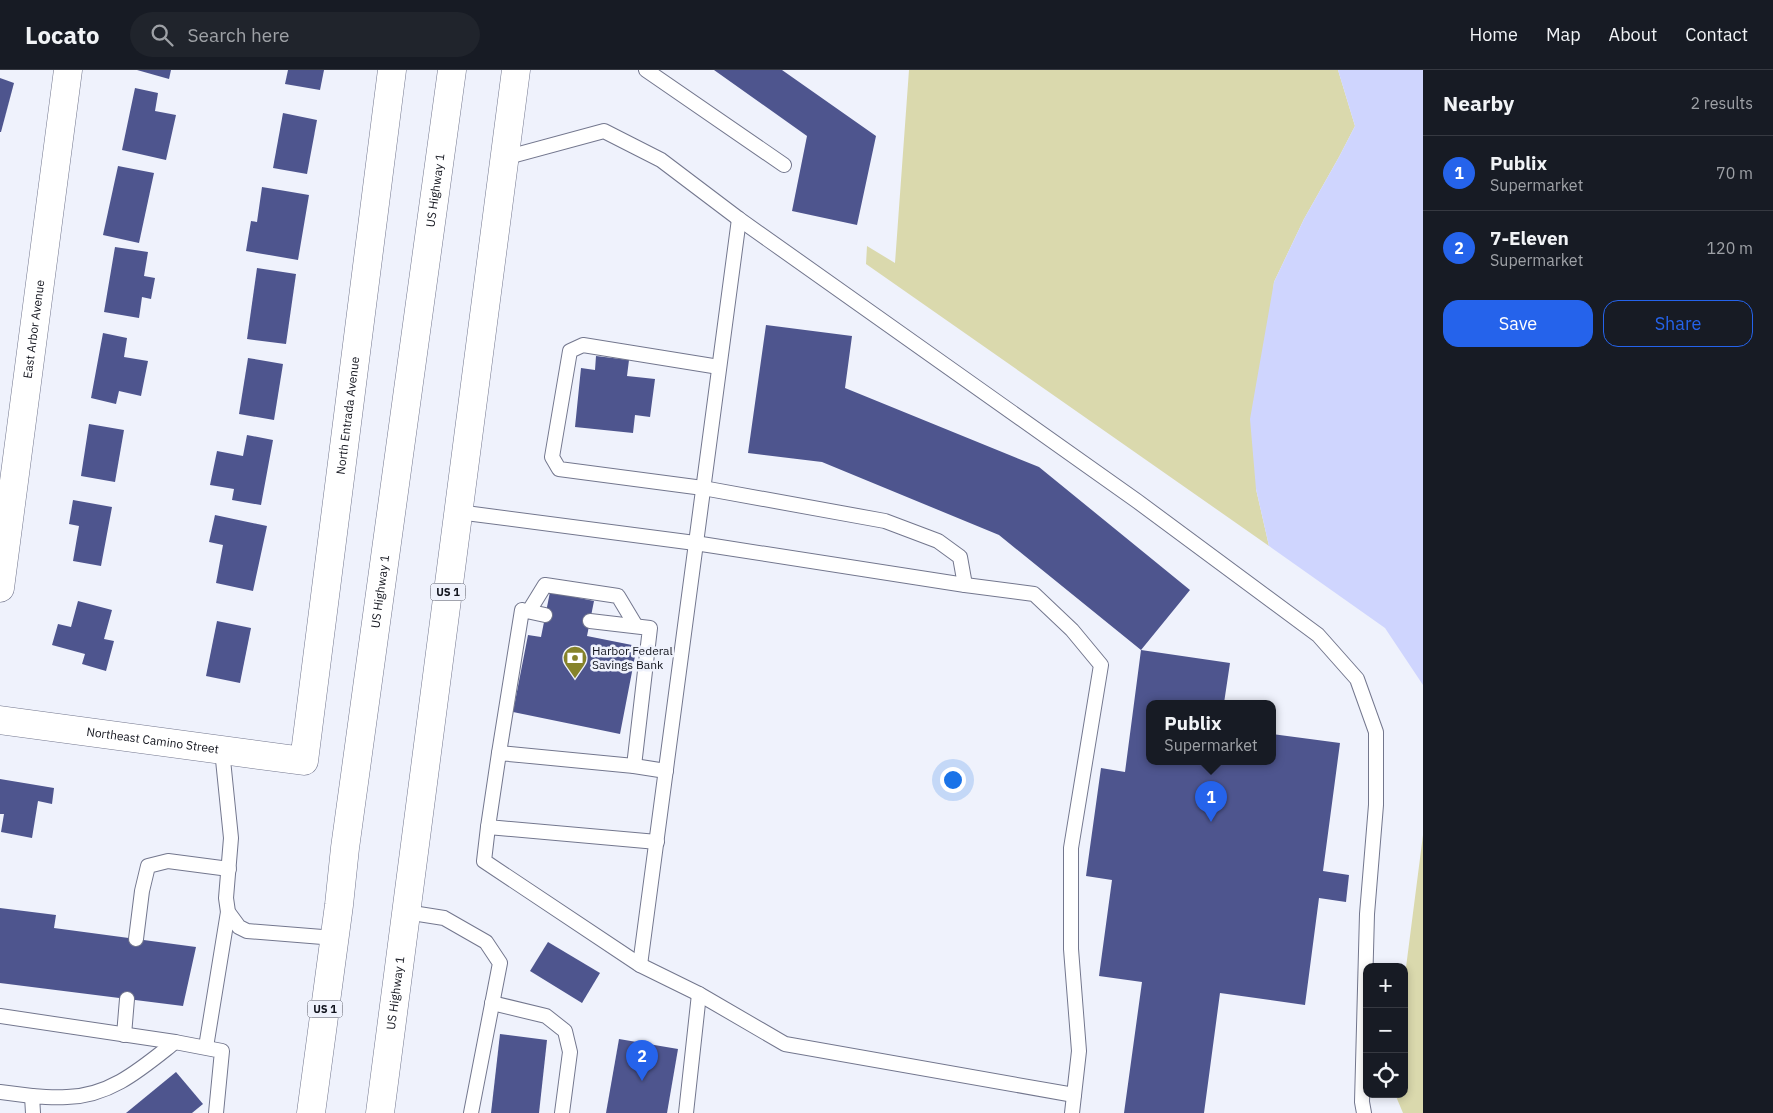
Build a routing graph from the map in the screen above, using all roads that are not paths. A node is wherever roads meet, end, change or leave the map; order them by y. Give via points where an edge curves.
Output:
1 (68, 70) edge
2 (392, 70) edge
3 (452, 70) edge
4 (516, 70) edge
5 (646, 70) edge
6 (504, 158) junction
7 (784, 165) dead end
8 (739, 219) junction
9 (719, 367) junction
10 (703, 488) junction
11 (458, 512) junction
12 (695, 543) junction
13 (965, 585) junction
14 (0, 588) edge
15 (530, 611) junction
16 (545, 614) dead end
17 (590, 621) dead end
18 (636, 626) junction
19 (0, 720) edge
20 (222, 750) junction
21 (499, 753) junction
22 (304, 761) joint
23 (634, 766) junction
24 (666, 771) junction
25 (488, 827) junction
26 (657, 842) junction
27 (229, 868) junction
28 (228, 912) junction
29 (406, 912) junction
30 (335, 938) junction
31 (136, 939) dead end
32 (640, 965) junction
33 (700, 994) junction
34 (127, 999) dead end
35 (492, 1003) junction
36 (0, 1016) edge
37 (124, 1034) junction
38 (175, 1042) junction
39 (206, 1047) junction
40 (0, 1092) edge
41 (1074, 1095) junction
42 (32, 1096) junction
43 (33, 1113) edge
44 (216, 1113) edge
45 (311, 1113) edge
46 (380, 1113) edge
47 (471, 1113) edge
48 (562, 1113) edge
49 (686, 1113) edge
50 (1072, 1113) edge
51 (1364, 1113) edge

1 - 14 main road, East Arbor Avenue
2 - 22 main road, North Entrada Avenue
3 - 30 main road, US Highway 1 / US 1
4 - 6 main road, US Highway 1 / US 1
5 - 7 lane
6 - 8 lane via 604,131 661,160
6 - 11 main road, US Highway 1 / US 1
8 - 9 lane
8 - 51 lane via 1137,501 1310,629 1357,680 1376,732 1376,805 1367,914
9 - 10 lane
9 - 10 lane via 583,345 570,351 552,457 559,469
10 - 12 lane
10 - 13 lane via 885,520 938,541 960,557
11 - 12 lane
11 - 29 main road, US Highway 1 / US 1
12 - 13 lane
12 - 24 lane
13 - 41 lane via 1034,594 1072,630 1101,665 1071,848 1071,948 1079,1051
15 - 16 lane
15 - 18 lane via 545,585 618,596
15 - 21 lane via 522,610
17 - 18 lane
18 - 23 lane via 650,628
19 - 20 main road, Northeast Camino Street
20 - 22 main road, Northeast Camino Street
20 - 27 lane via 231,838
21 - 23 lane
21 - 25 lane
23 - 24 lane
24 - 26 lane
25 - 26 lane
25 - 32 lane via 484,860
26 - 32 lane
27 - 28 lane
27 - 31 lane via 168,861 148,866
28 - 30 lane via 246,931
28 - 39 lane
29 - 35 lane via 444,918 486,942 500,963
29 - 46 main road, US Highway 1 / US 1
30 - 45 main road, US Highway 1 / US 1
32 - 33 lane
33 - 41 lane via 785,1044
33 - 49 lane
34 - 37 lane
35 - 47 lane
35 - 48 lane via 546,1016 565,1031 570,1052
36 - 37 lane
37 - 38 lane
38 - 39 lane
38 - 42 lane via 139,1071 108,1089 68,1098
39 - 44 lane via 222,1052
40 - 42 lane
41 - 50 lane
42 - 43 lane

